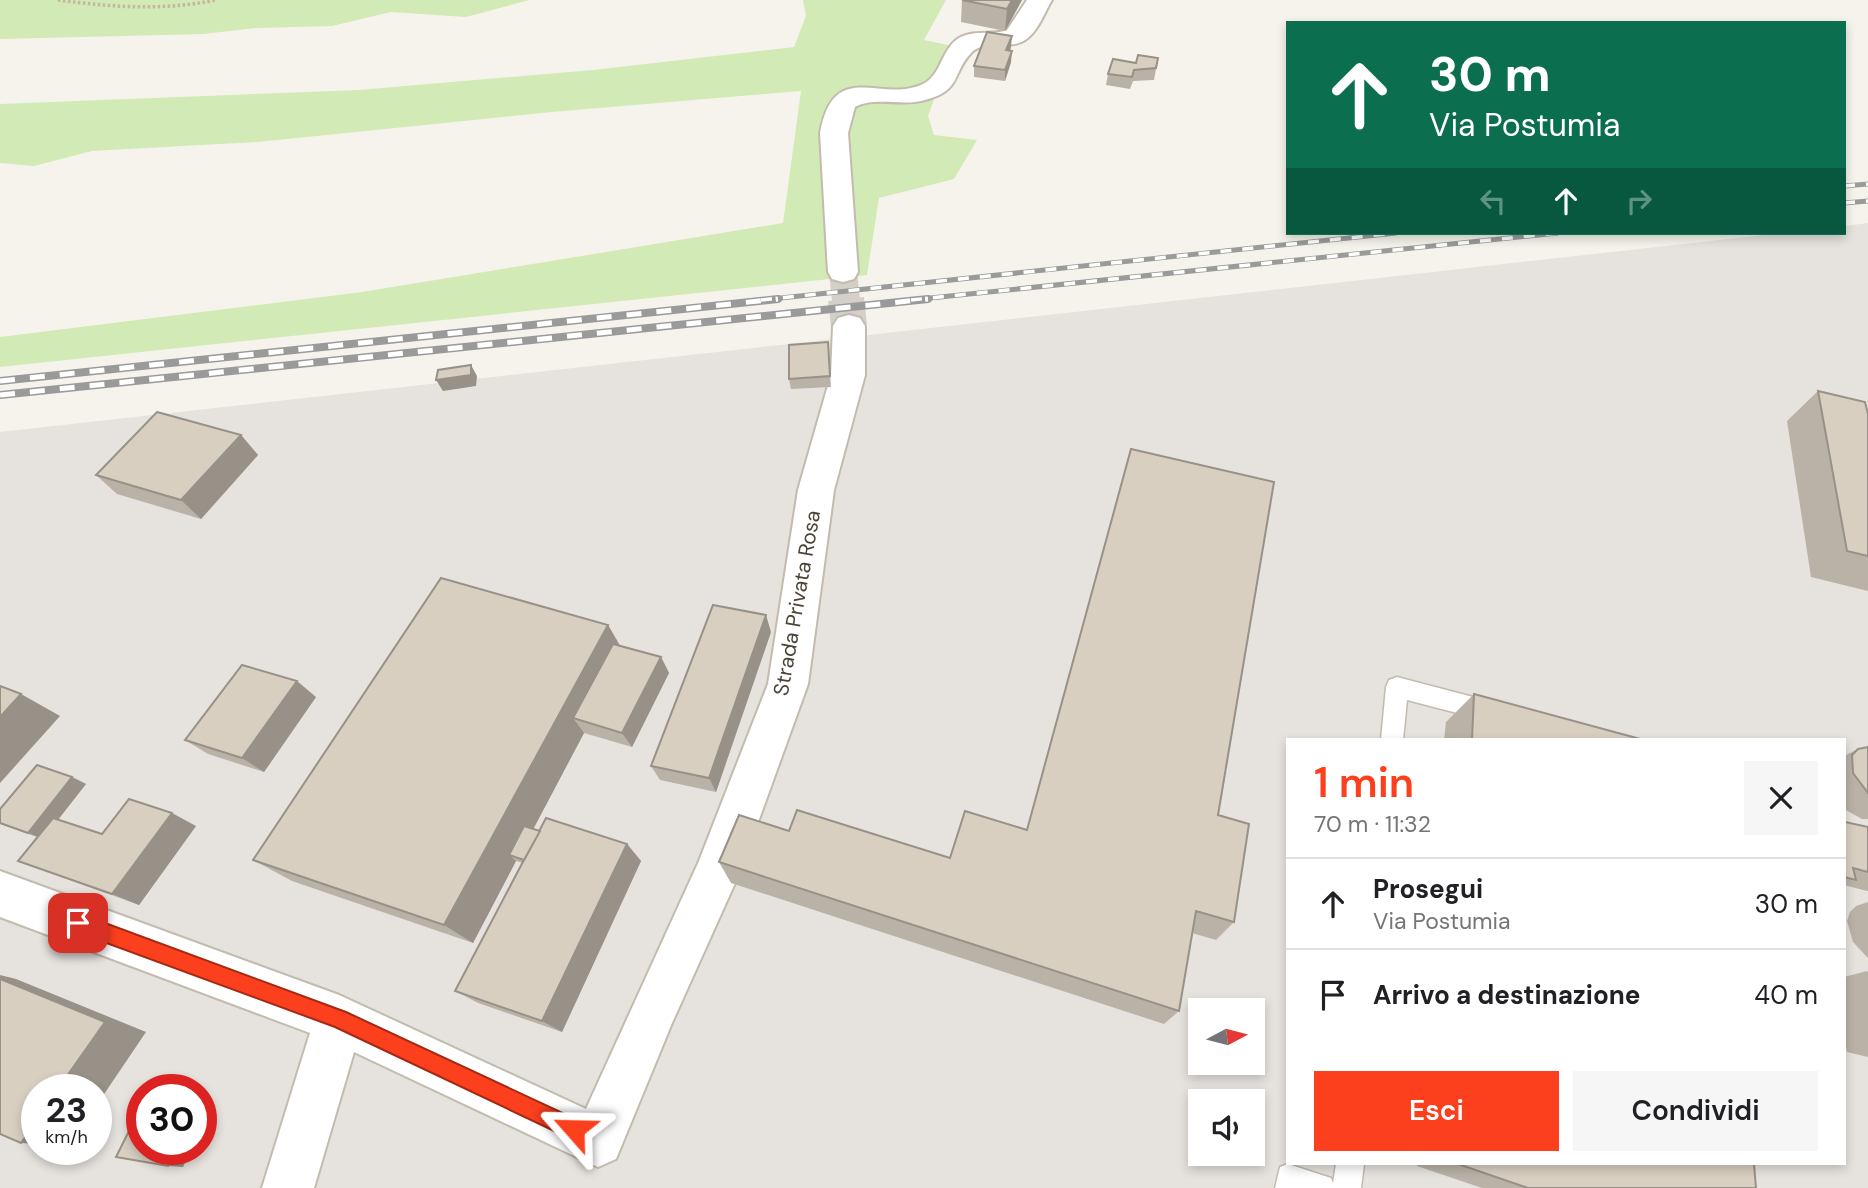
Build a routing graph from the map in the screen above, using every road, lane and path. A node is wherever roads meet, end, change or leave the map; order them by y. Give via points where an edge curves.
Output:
1 (58, 0) edge
2 (216, 0) edge
3 (1040, 0) edge
4 (843, 272) tunnel mouth
5 (849, 326) tunnel mouth
6 (1512, 717) edge
7 (1392, 738) edge
8 (0, 894) edge
9 (339, 1019) junction
10 (1350, 1165) edge
11 (288, 1188) edge
12 (1289, 1188) edge
13 (1321, 1188) edge
14 (1347, 1188) edge

1 - 2 path via 113,7 186,6
3 - 4 street via 1023,30 1013,38 966,45 942,83 931,91 862,94 837,111 834,133
5 - 9 street, Strada Privata Rosa via 848,375 816,490 788,684 717,872 598,1141
6 - 7 lane via 1398,687
8 - 9 street
9 - 11 street
10 - 14 lane
12 - 13 lane via 1290,1177

